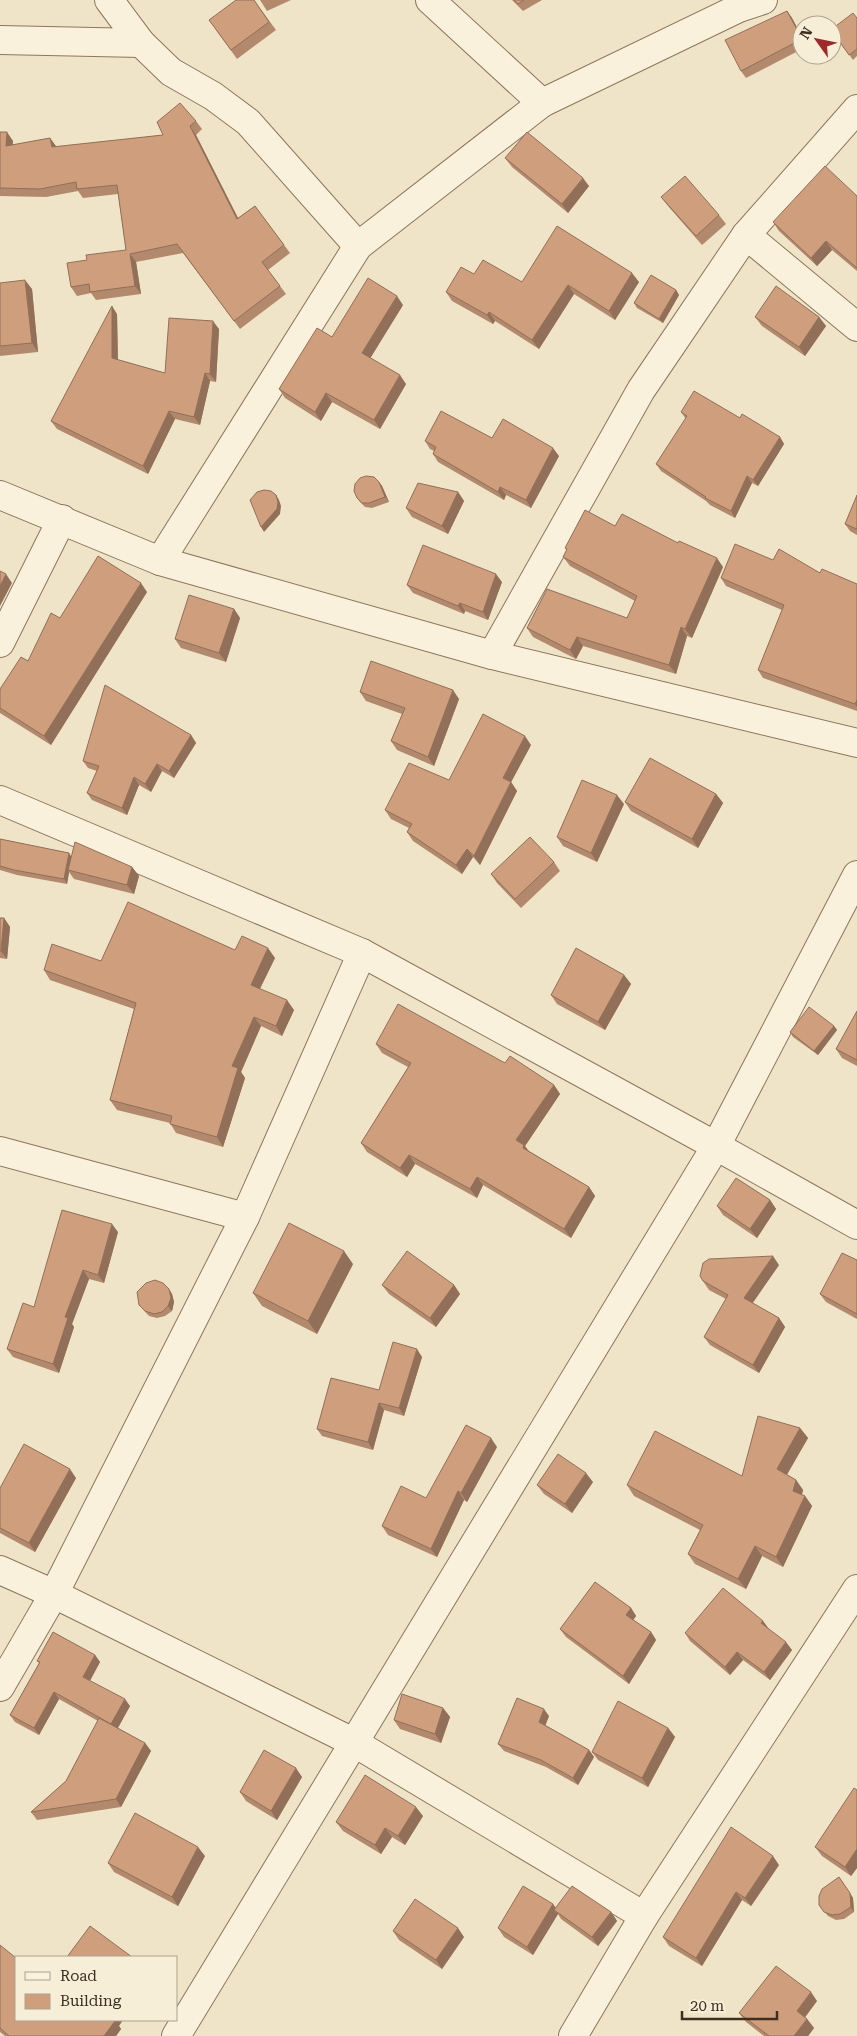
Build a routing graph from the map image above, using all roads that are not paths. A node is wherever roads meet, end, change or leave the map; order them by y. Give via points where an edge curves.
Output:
1 (109, 0) edge
2 (430, 0) edge
3 (746, 3) edge
4 (0, 40) edge
5 (141, 43) junction
6 (542, 103) junction
7 (857, 109) edge
8 (746, 235) junction
9 (358, 246) junction
10 (857, 327) edge
11 (0, 495) edge
12 (62, 520) junction
13 (160, 561) junction
14 (0, 643) edge
15 (492, 655) junction
16 (857, 743) edge
17 (0, 800) edge
18 (857, 875) edge
19 (362, 953) junction
20 (716, 1146) junction
21 (0, 1151) edge
22 (245, 1217) junction
23 (857, 1225) edge
24 (0, 1570) edge
25 (857, 1589) edge
26 (54, 1594) junction
27 (0, 1687) edge
28 (354, 1742) junction
29 (644, 1916) junction
30 (176, 2036) edge
31 (573, 2036) edge

1 - 5 street
2 - 6 street
3 - 6 street
4 - 5 street
5 - 9 street via 171,72 214,96 248,122
6 - 9 street
7 - 8 street
8 - 10 street
8 - 15 street via 641,390
9 - 13 street
11 - 12 street
12 - 13 street
12 - 14 street
13 - 15 street
15 - 16 street
17 - 19 street
18 - 20 street
19 - 20 street
19 - 22 street
20 - 23 street
20 - 28 street
21 - 22 street
22 - 26 street
24 - 26 street
25 - 29 street
26 - 27 street
26 - 28 street
28 - 29 street
28 - 30 street
29 - 31 street

